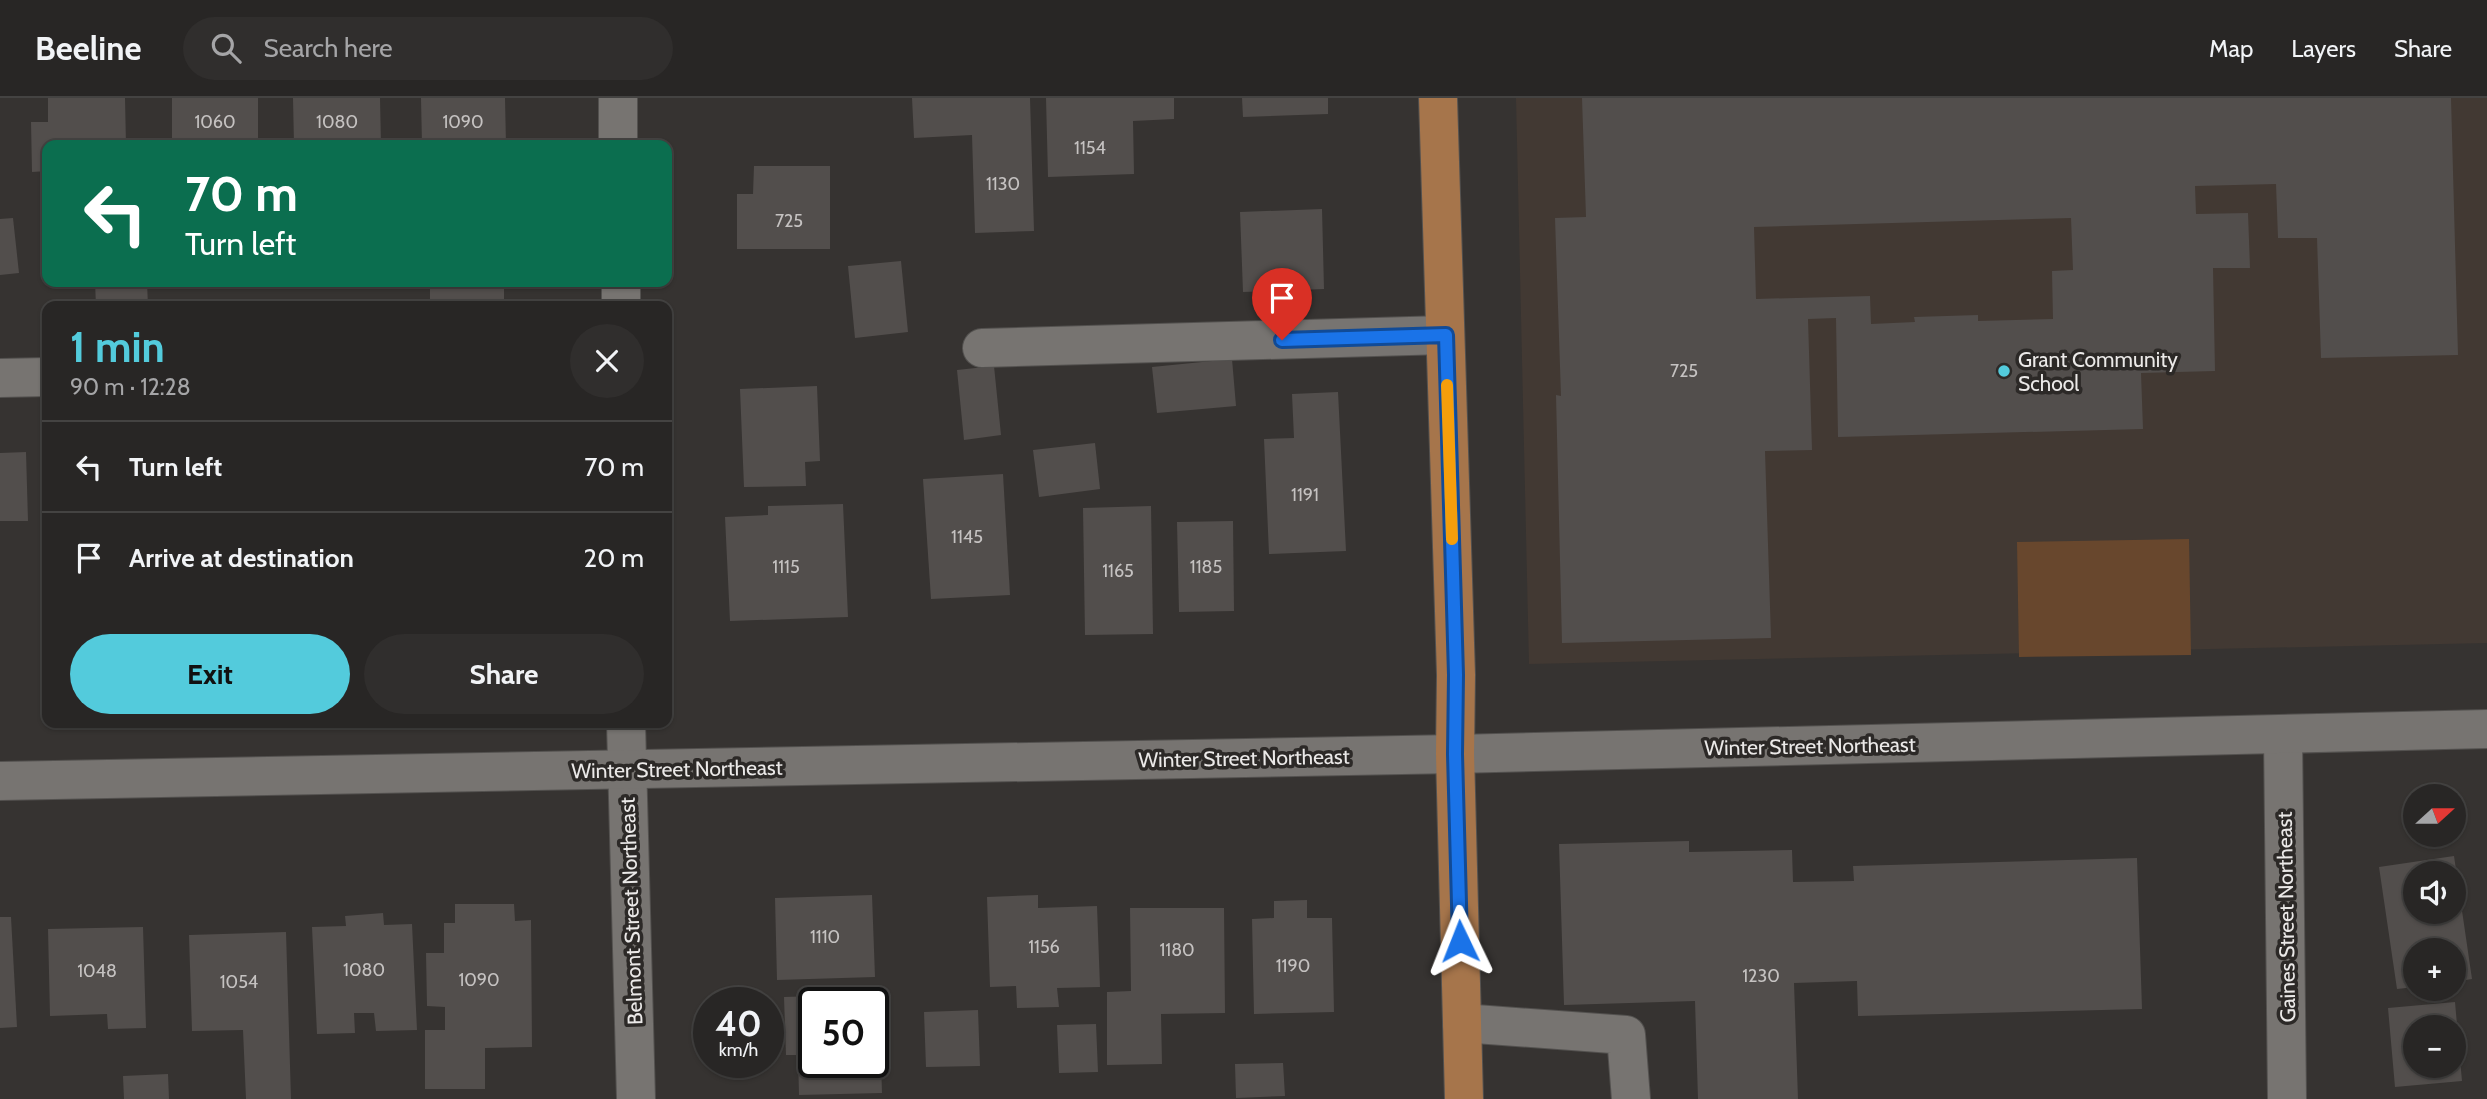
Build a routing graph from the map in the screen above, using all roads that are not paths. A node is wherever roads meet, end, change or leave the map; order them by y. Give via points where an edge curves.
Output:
1 (618, 98) edge
2 (1438, 98) edge
3 (618, 140) edge
4 (1446, 335) junction
5 (982, 348) dead end
6 (42, 377) edge
7 (0, 378) edge
8 (626, 728) edge
9 (2487, 729) edge
10 (2283, 736) junction
11 (1455, 754) junction
12 (627, 770) junction
13 (0, 781) edge
14 (1462, 1023) junction
15 (636, 1099) edge
16 (1464, 1099) edge
17 (1631, 1099) edge
18 (2288, 1099) edge

1 - 3 street
2 - 4 main road
4 - 5 street
4 - 11 main road
6 - 7 street
8 - 12 street, Belmont Street Northeast
9 - 10 street, Winter Street Northeast
10 - 11 street, Winter Street Northeast
10 - 18 street, Gaines Street Northeast
11 - 12 street, Winter Street Northeast
11 - 14 main road
12 - 13 street, Winter Street Northeast
12 - 15 street, Belmont Street Northeast
14 - 16 main road
14 - 17 street via 1626,1035

